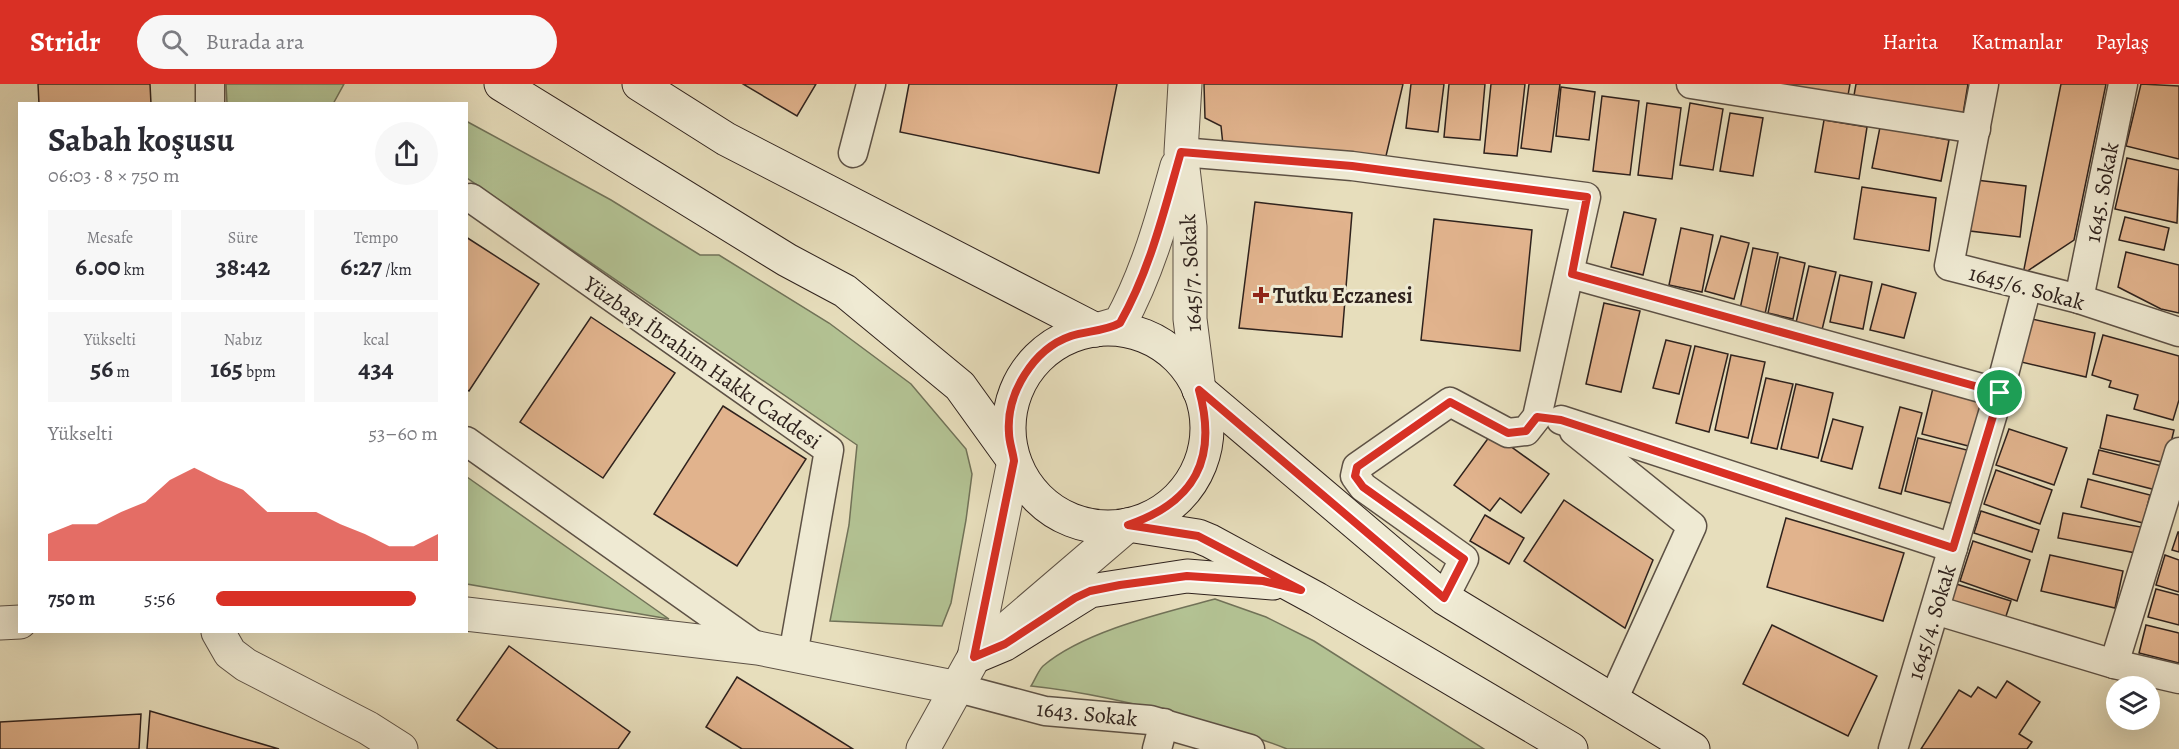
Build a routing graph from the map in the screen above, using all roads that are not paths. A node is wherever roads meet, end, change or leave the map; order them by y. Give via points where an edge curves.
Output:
1 (210, 84) edge
2 (501, 84) edge
3 (639, 84) edge
4 (871, 84) edge
5 (1185, 84) edge
6 (1691, 84) edge
7 (1984, 84) edge
8 (2123, 84) edge
9 (210, 102) edge
10 (1976, 129) junction
11 (1181, 152) junction
12 (853, 153) dead end
13 (468, 199) edge
14 (1572, 274) junction
15 (2027, 287) junction
16 (2079, 299) junction
17 (1096, 330) junction
18 (2179, 332) edge
19 (1199, 390) junction
20 (2000, 393) junction
21 (1549, 419) junction
22 (468, 442) edge
23 (2179, 452) edge
24 (1014, 461) junction
25 (1128, 525) junction
26 (1953, 548) junction
27 (1301, 590) junction
28 (1444, 598) junction
29 (1935, 610) junction
30 (468, 614) edge
31 (18, 622) edge
32 (0, 623) edge
33 (219, 633) edge
34 (758, 648) junction
35 (793, 655) junction
36 (974, 657) junction
37 (2114, 664) junction
38 (2179, 679) edge
39 (958, 688) junction
40 (1612, 702) junction
41 (1161, 736) edge
42 (401, 749) edge
43 (923, 749) edge
44 (1250, 749) edge
45 (1571, 749) edge
46 (1693, 749) edge
47 (1893, 749) edge

1 - 9 street
2 - 24 main road via 787,260 845,291 960,386
3 - 17 main road via 726,139
4 - 12 street
5 - 11 main road, 1645/7. Sokak
6 - 10 street
7 - 10 street, 1645/6. Sokak
8 - 16 street, 1645. Sokak
10 - 15 street, 1645/6. Sokak via 1949,266
11 - 14 street via 1352,166 1587,197
11 - 17 main road via 1158,236 1131,302 1120,323
11 - 19 main road, 1645/7. Sokak via 1190,227 1190,318
13 - 35 street, Yüzbaşı İbrahim Hakkı Caddesi via 828,450
14 - 20 street
14 - 21 street
15 - 16 street, 1645/6. Sokak
15 - 20 street, 1645/4. Sokak
16 - 18 street, 1645/6. Sokak
17 - 19 main road via 1128,331 1158,343 1183,363
17 - 24 main road via 1068,337 1043,353 1024,375 1012,402 1009,432
19 - 25 main road via 1207,418 1205,448 1196,475 1178,498 1155,516
19 - 28 main road
20 - 26 street, 1645/4. Sokak
21 - 26 street
21 - 28 street via 1526,431 1508,433 1450,402 1357,467 1355,476 1363,487 1464,559
21 - 40 street via 1692,526
22 - 34 street
23 - 37 street
24 - 25 main road via 1028,486 1055,511 1100,527
24 - 36 main road
25 - 27 main road via 1198,536
25 - 36 main road
26 - 29 street, 1645/4. Sokak
27 - 36 main road via 1263,581 1187,576 1090,591 1005,644
27 - 45 main road
28 - 40 main road
29 - 37 street
29 - 47 street, 1645/4. Sokak
30 - 34 main road
31 - 32 main road
33 - 42 main road via 230,653 246,665
34 - 35 main road
35 - 39 main road
36 - 39 main road
37 - 38 street
39 - 41 street, 1643. Sokak
39 - 43 main road
40 - 46 main road
41 - 44 street, 1643. Sokak

